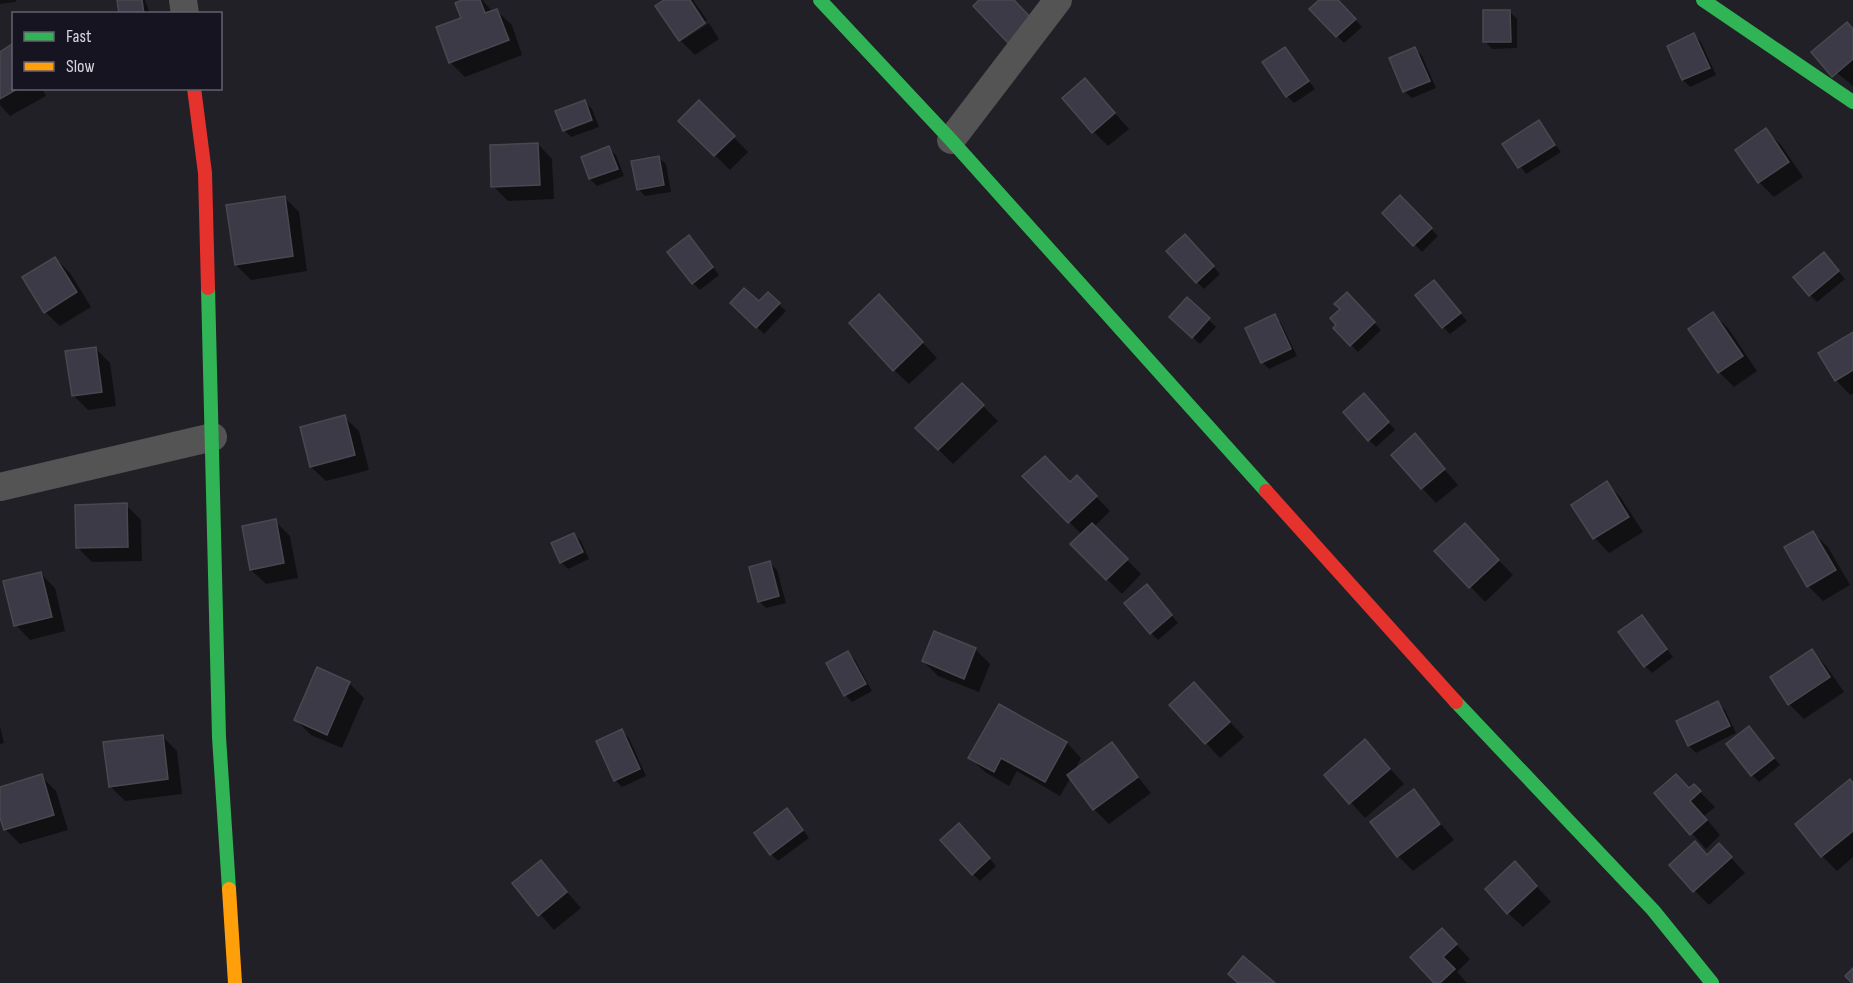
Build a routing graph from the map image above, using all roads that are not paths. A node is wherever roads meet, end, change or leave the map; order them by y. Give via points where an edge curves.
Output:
1 (820, 0) edge
2 (1058, 0) edge
3 (1703, 0) edge
4 (194, 90) edge
5 (1853, 102) edge
6 (951, 140) junction
7 (213, 437) junction
8 (0, 487) edge
9 (235, 983) edge
10 (1712, 983) edge

1 - 6 street
2 - 6 street
3 - 5 street
4 - 7 street via 204,173
6 - 10 street via 1410,652 1653,910
7 - 8 street
7 - 9 street via 219,737

